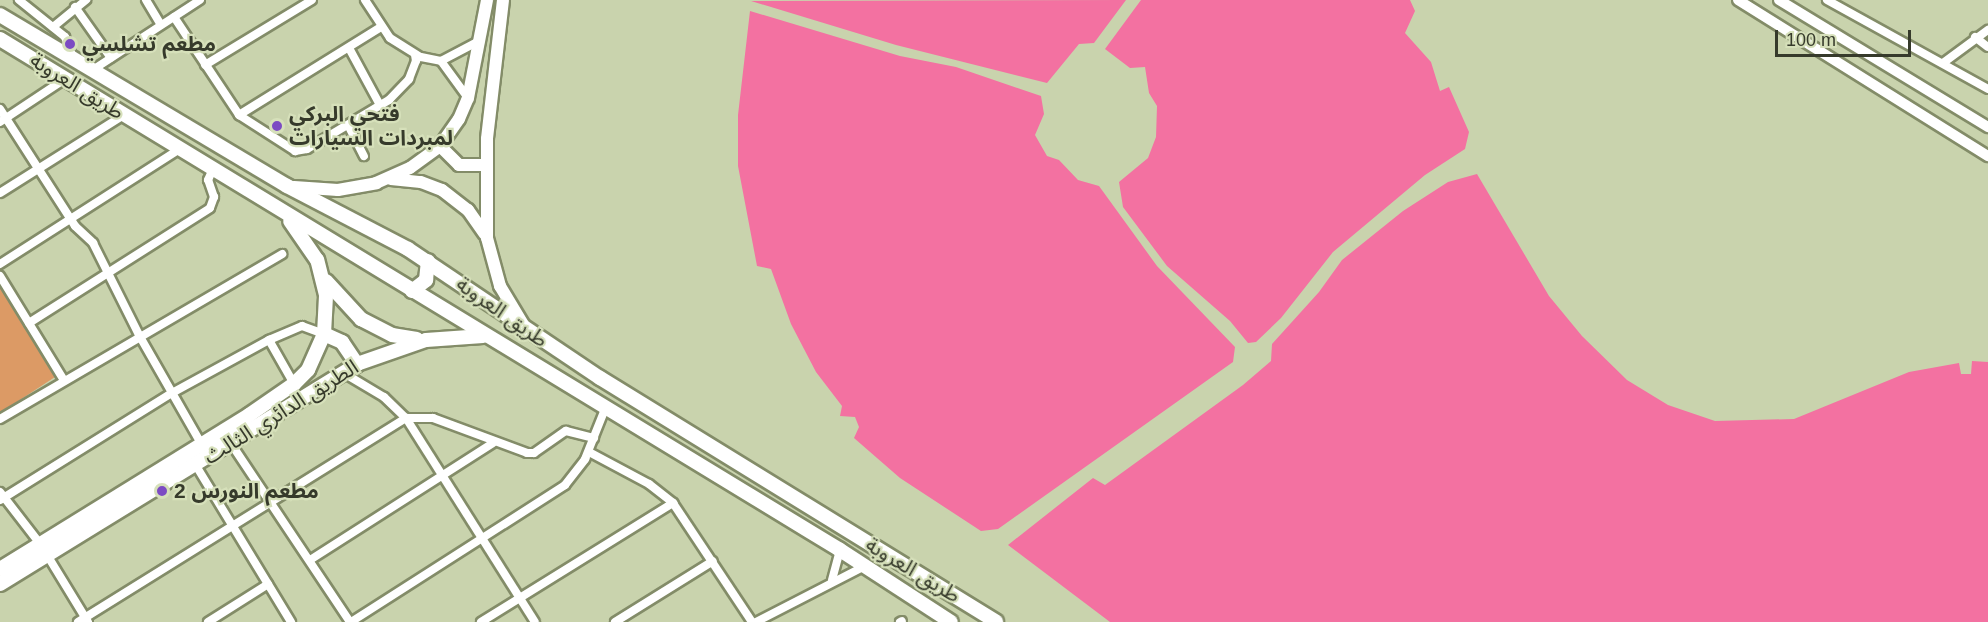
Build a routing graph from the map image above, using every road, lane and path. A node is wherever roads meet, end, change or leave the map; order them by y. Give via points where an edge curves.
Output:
1 (19, 0) edge
2 (86, 0) edge
3 (146, 0) edge
4 (200, 0) edge
5 (312, 0) edge
6 (365, 0) edge
7 (487, 0) edge
8 (503, 0) edge
9 (1738, 0) edge
10 (1779, 0) edge
11 (1827, 0) edge
12 (75, 7) junction
13 (0, 15) edge
14 (174, 16) junction
15 (161, 25) junction
16 (53, 27) junction
17 (381, 27) junction
18 (1988, 30) edge
19 (1975, 38) junction
20 (481, 39) junction
21 (4, 45) edge
22 (1988, 47) edge
23 (349, 48) junction
24 (415, 55) junction
25 (111, 58) junction
26 (441, 61) junction
27 (74, 62) junction
28 (1942, 63) junction
29 (206, 65) junction
30 (90, 72) junction
31 (65, 79) junction
32 (1988, 90) edge
33 (468, 98) junction
34 (380, 105) junction
35 (0, 109) edge
36 (124, 115) junction
37 (239, 115) junction
38 (3, 120) edge
39 (348, 125) junction
40 (1988, 127) edge
41 (440, 146) junction
42 (180, 149) junction
43 (364, 156) dead end
44 (1988, 156) edge
45 (486, 165) junction
46 (38, 169) junction
47 (213, 169) junction
48 (388, 179) junction
49 (287, 186) junction
50 (0, 193) edge
51 (278, 209) junction
52 (71, 220) junction
53 (487, 238) junction
54 (282, 254) dead end
55 (428, 261) junction
56 (0, 264) edge
57 (109, 274) junction
58 (0, 276) edge
59 (323, 276) junction
60 (412, 291) junction
61 (29, 323) junction
62 (527, 329) junction
63 (324, 334) junction
64 (138, 335) junction
65 (484, 336) junction
66 (269, 339) junction
67 (426, 340) junction
68 (357, 364) junction
69 (342, 372) junction
70 (63, 379) junction
71 (294, 384) junction
72 (172, 393) junction
73 (605, 409) junction
74 (406, 418) junction
75 (0, 419) edge
76 (594, 438) junction
77 (230, 442) junction
78 (493, 443) junction
79 (202, 445) junction
80 (588, 452) junction
81 (195, 464) junction
82 (444, 476) junction
83 (2, 496) edge
84 (270, 501) junction
85 (673, 503) junction
86 (234, 527) junction
87 (483, 538) junction
88 (44, 550) junction
89 (840, 550) junction
90 (310, 560) junction
91 (713, 561) junction
92 (1, 566) edge
93 (864, 566) junction
94 (832, 580) junction
95 (0, 584) edge
96 (268, 584) junction
97 (520, 598) junction
98 (87, 620) edge
99 (78, 622) edge
100 (208, 622) edge
101 (291, 622) edge
102 (350, 622) edge
103 (481, 622) edge
104 (535, 622) edge
105 (615, 622) edge
106 (754, 622) edge
107 (951, 622) edge
108 (996, 622) edge

1 - 16 street
2 - 12 street
3 - 15 street
4 - 14 street
5 - 29 street
6 - 17 street
7 - 20 main road
8 - 45 main road
9 - 44 main road
10 - 40 main road
11 - 28 street
12 - 16 street
12 - 25 street
13 - 27 highway, طريق العروبة
14 - 15 street
14 - 29 street
15 - 25 street
16 - 27 street via 73,49
17 - 23 street
17 - 24 street
18 - 19 street
19 - 22 street
19 - 28 street
20 - 26 street
20 - 33 main road
21 - 31 highway, طريق العروبة
23 - 34 street
23 - 37 street
24 - 26 street
24 - 34 street via 409,79
25 - 30 street
26 - 33 street via 457,77
27 - 30 highway, طريق العروبة
28 - 32 street
29 - 37 street
30 - 49 highway, طريق العروبة
31 - 36 highway, طريق العروبة
31 - 38 street
33 - 41 main road
34 - 39 street
35 - 38 street
36 - 42 highway, طريق العروبة
36 - 46 street
37 - 39 street via 295,151 307,149
38 - 46 street
39 - 43 street
41 - 45 main road via 459,165
41 - 48 main road
42 - 47 highway, طريق العروبة
42 - 52 street
45 - 53 main road
46 - 50 street
46 - 52 street
47 - 51 highway, طريق العروبة
47 - 57 street via 208,180 214,198 210,208
48 - 49 main road via 338,190
48 - 53 main road via 410,180 442,190 468,210
49 - 55 highway, طريق العروبة
51 - 59 highway, الطريق الدائري الثالث via 307,242
51 - 60 highway, طريق العروبة
52 - 56 street
52 - 57 street via 93,243
53 - 62 main road via 500,286
54 - 64 street
55 - 60 highway via 426,280
55 - 62 highway, طريق العروبة
57 - 61 street
57 - 64 street
58 - 61 street
59 - 63 highway, الطريق الدائري الثالث via 327,305
59 - 67 highway via 336,296 361,319 392,334
60 - 65 highway, طريق العروبة
61 - 70 street
62 - 108 highway, طريق العروبة via 684,431
63 - 66 street via 302,326
63 - 68 highway via 342,342
63 - 71 highway, الطريق الدائري الثالث via 313,361
64 - 70 street
64 - 72 street
65 - 67 highway, الطريق الدائري الثالث
65 - 73 highway, طريق العروبة
66 - 71 street
66 - 72 street
67 - 68 highway, الطريق الدائري الثالث
68 - 69 highway, الطريق الدائري الثالث
69 - 74 street via 384,397
69 - 77 highway, الطريق الدائري الثالث
70 - 75 street
71 - 79 highway, الطريق الدائري الثالث
72 - 79 street
72 - 83 street
73 - 76 street
73 - 89 highway, طريق العروبة
74 - 78 street via 434,418
74 - 82 street
74 - 84 street
76 - 78 street via 566,431 534,453
76 - 80 street
77 - 81 highway, الطريق الدائري الثالث
77 - 84 street
78 - 82 street
79 - 88 highway, الطريق الدائري الثالث
80 - 85 street via 649,484
80 - 87 street via 565,485
81 - 86 street
81 - 88 highway, الطريق الدائري الثالث
82 - 87 street
82 - 90 street
83 - 88 street
84 - 86 street
84 - 90 street
85 - 91 street
85 - 97 street
86 - 96 street
86 - 98 street
87 - 97 street
87 - 102 street
88 - 92 highway, الطريق الدائري الثالث
88 - 95 highway, الطريق الدائري الثالث
88 - 98 street
89 - 93 highway, طريق العروبة
89 - 94 street
90 - 102 street
91 - 105 street
91 - 106 street
93 - 94 street
93 - 107 highway, طريق العروبة
94 - 106 street
96 - 100 street
96 - 101 street
97 - 103 street
97 - 104 street
98 - 99 street

